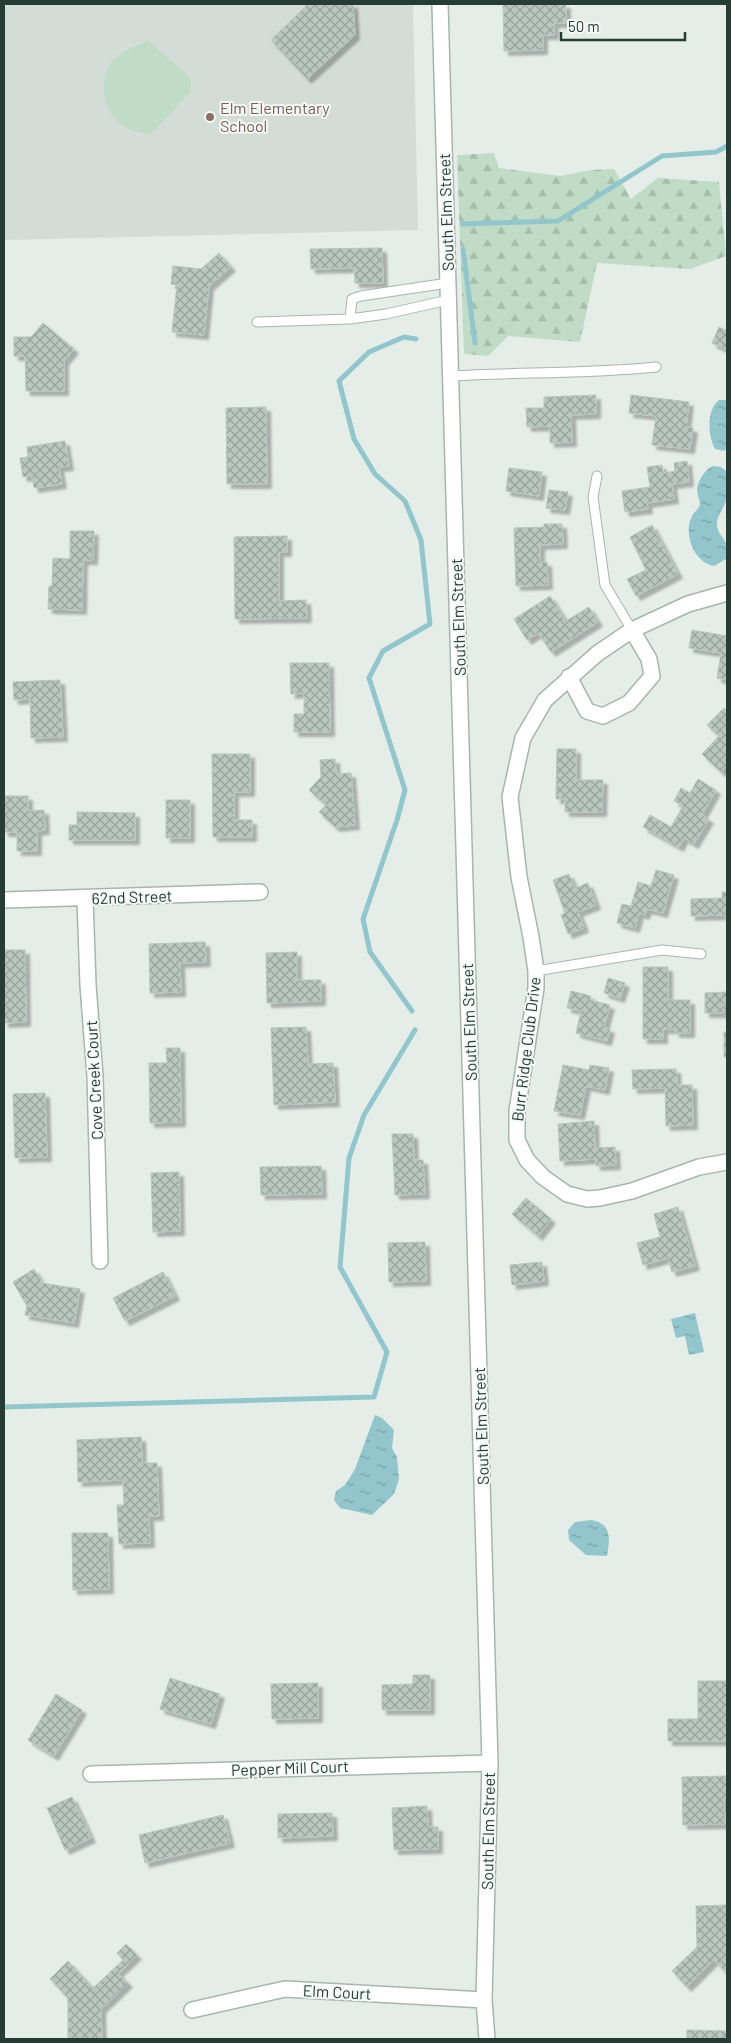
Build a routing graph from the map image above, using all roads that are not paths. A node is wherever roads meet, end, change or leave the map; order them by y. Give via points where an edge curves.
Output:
1 (440, 4) edge
2 (448, 284) junction
3 (448, 300) junction
4 (350, 319) junction
5 (258, 322) dead end
6 (656, 367) dead end
7 (451, 376) junction
8 (598, 476) dead end
9 (727, 593) edge
10 (632, 630) junction
11 (569, 678) junction
12 (260, 892) dead end
13 (85, 899) junction
14 (4, 900) edge
15 (700, 954) dead end
16 (536, 971) junction
17 (727, 1162) edge
18 (100, 1261) dead end
19 (490, 1763) junction
20 (91, 1774) dead end
21 (484, 2000) junction
22 (192, 2010) dead end
23 (487, 2039) edge

1 - 2 street, South Elm Street
2 - 3 street, South Elm Street
2 - 4 lane via 361,296 352,300
3 - 4 lane
3 - 7 street, South Elm Street
4 - 5 lane
6 - 7 lane
7 - 19 street, South Elm Street
8 - 10 lane via 593,497 605,585
9 - 10 street, Burr Ridge Club Drive via 688,604
10 - 11 street, Burr Ridge Club Drive
10 - 11 street via 649,659 652,676 629,703 603,716 587,712
11 - 16 street, Burr Ridge Club Drive via 545,700 523,738 510,797 518,869
12 - 13 street, 62nd Street
13 - 14 street, 62nd Street
13 - 18 street, Cove Creek Court via 95,1076
15 - 16 lane via 662,950
16 - 17 street, Burr Ridge Club Drive via 516,1140 542,1177 567,1194 587,1199 600,1198 632,1191 699,1167
19 - 20 street, Pepper Mill Court
19 - 21 street, South Elm Street
21 - 22 street, Elm Court via 285,1989
21 - 23 street, South Elm Street

